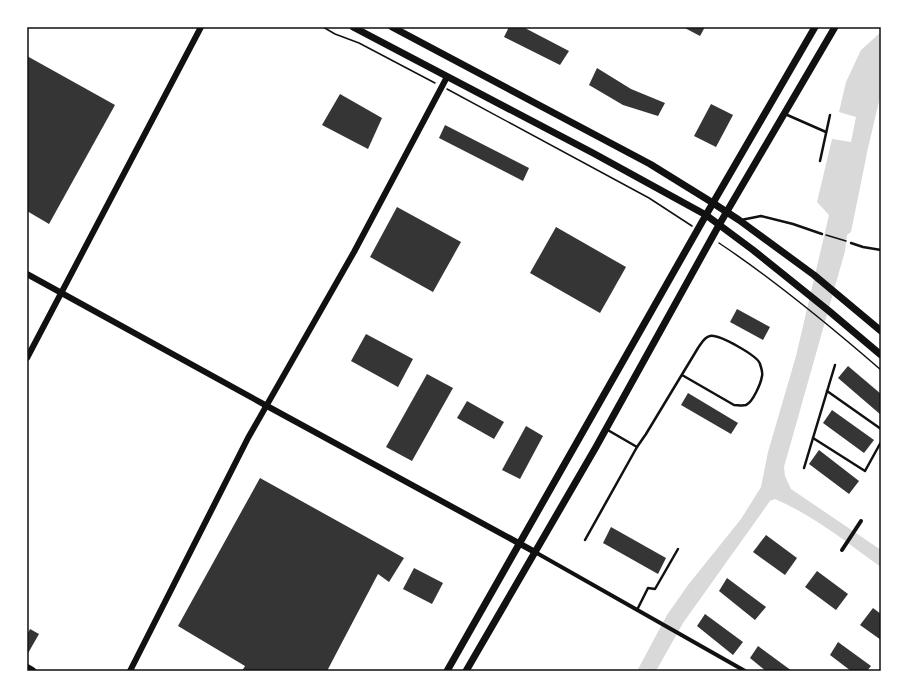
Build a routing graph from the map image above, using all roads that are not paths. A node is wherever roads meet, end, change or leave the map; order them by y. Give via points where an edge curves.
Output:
1 (201, 27) edge
2 (353, 27) edge
3 (392, 27) edge
4 (815, 27) edge
5 (835, 27) edge
6 (447, 77) junction
7 (784, 114) junction
8 (830, 116) dead end
9 (826, 132) junction
10 (820, 161) dead end
11 (713, 203) junction
12 (727, 212) junction
13 (706, 215) junction
14 (739, 220) junction
15 (719, 225) junction
16 (822, 234) road end
17 (851, 243) road end
18 (881, 250) edge
19 (27, 274) edge
20 (61, 294) junction
21 (881, 331) edge
22 (881, 355) edge
23 (27, 358) edge
24 (835, 365) dead end
25 (682, 375) junction
26 (827, 391) junction
27 (267, 406) junction
28 (881, 428) edge
29 (606, 429) junction
30 (813, 438) junction
31 (881, 442) edge
32 (637, 447) junction
33 (804, 468) dead end
34 (861, 521) dead end
35 (585, 540) dead end
36 (519, 544) junction
37 (678, 549) dead end
38 (842, 550) dead end
39 (535, 552) junction
40 (637, 610) junction
41 (27, 668) edge
42 (32, 671) edge
43 (130, 671) edge
44 (448, 671) edge
45 (466, 671) edge
46 (746, 671) edge

1 - 20 street
2 - 6 main road
3 - 11 main road via 650,164
4 - 11 main road
5 - 7 main road
6 - 13 main road
6 - 27 street via 354,252
7 - 9 lane
7 - 12 main road
8 - 9 lane
9 - 10 lane
11 - 12 main road
11 - 13 main road
12 - 14 main road
12 - 15 main road
13 - 15 main road
13 - 36 main road
14 - 16 lane via 761,216
14 - 21 main road via 814,276
15 - 22 main road
15 - 29 main road
17 - 18 lane
19 - 20 street
20 - 23 street
20 - 27 street
24 - 26 lane
25 - 25 lane via 740,406 747,405 753,398 762,375 756,357 719,337 711,336 705,338
25 - 32 lane
26 - 28 lane
26 - 30 lane
27 - 36 street
27 - 43 street via 248,438
29 - 32 lane
29 - 39 main road
30 - 31 lane via 865,471
30 - 33 lane
32 - 35 lane
34 - 38 street
36 - 39 street
36 - 44 main road
37 - 40 lane via 661,581 655,589 648,588
39 - 40 street
39 - 45 main road
40 - 46 street
41 - 42 main road

